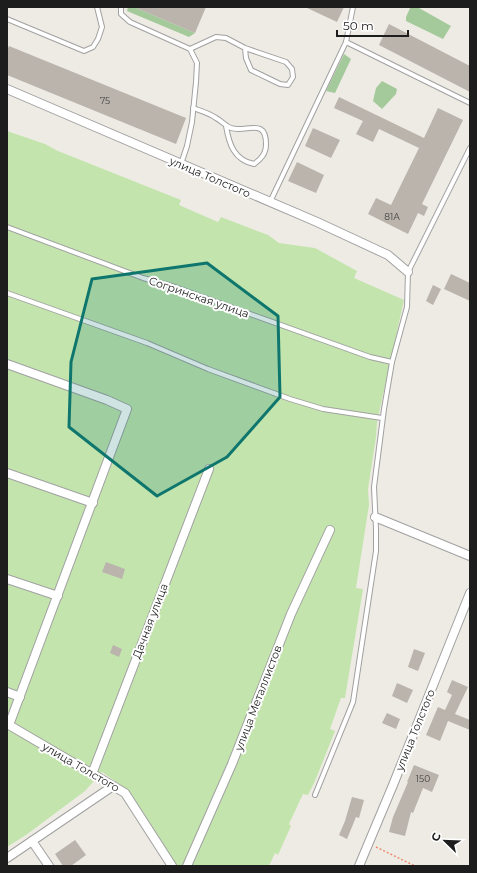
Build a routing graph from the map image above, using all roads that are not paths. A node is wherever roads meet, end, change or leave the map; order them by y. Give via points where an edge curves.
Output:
1 (97, 7) edge
2 (121, 7) edge
3 (352, 7) edge
4 (7, 19) edge
5 (346, 42) junction
6 (245, 48) junction
7 (190, 49) junction
8 (7, 89) edge
9 (470, 102) edge
10 (193, 108) junction
11 (226, 126) junction
12 (470, 148) edge
13 (180, 164) junction
14 (270, 203) junction
15 (7, 227) edge
16 (408, 272) junction
17 (7, 293) edge
18 (392, 362) junction
19 (7, 364) edge
20 (382, 418) junction
21 (209, 470) dead end
22 (7, 473) edge
23 (92, 503) junction
24 (375, 516) junction
25 (330, 530) dead end
26 (470, 556) edge
27 (7, 579) edge
28 (470, 592) edge
29 (58, 596) junction
30 (7, 692) edge
31 (20, 697) junction
32 (92, 774) junction
33 (113, 786) junction
34 (315, 795) dead end
35 (32, 841) junction
36 (7, 858) edge
37 (49, 866) edge
38 (172, 866) edge
39 (187, 866) edge
40 (359, 866) edge

1 - 4 lane via 102,27 93,47 84,51
2 - 7 lane via 121,14 130,22
3 - 5 lane
5 - 9 lane
5 - 14 lane
6 - 6 lane via 286,62 292,69 293,77 288,85 280,84 251,70
6 - 7 lane via 226,38 216,37
7 - 10 lane via 197,63
8 - 13 street, улица Толстого
10 - 11 lane via 215,116
10 - 13 lane via 187,146
11 - 11 lane via 240,130 256,127 262,130 267,146 262,158 254,164 236,155 229,142
12 - 16 lane
13 - 14 street, улица Толстого
14 - 16 street, улица Толстого via 388,255
15 - 18 lane, Согринская улица via 143,278 175,287 370,357
16 - 18 lane via 407,307
17 - 20 lane via 147,343 290,399 323,409
18 - 20 lane
19 - 23 street via 128,409
20 - 24 lane via 374,487
21 - 32 street, Дачная улица
22 - 23 street
23 - 29 street
24 - 26 street
24 - 34 lane via 376,551 353,702
25 - 39 street, улица Металлистов via 291,614 232,764
27 - 29 street
28 - 40 street, улица Толстого
29 - 31 street
30 - 31 street
31 - 32 street, улица Толстого via 9,725
32 - 33 street, улица Толстого
33 - 35 street
33 - 38 street, улица Толстого via 125,793
35 - 36 street
35 - 37 street

